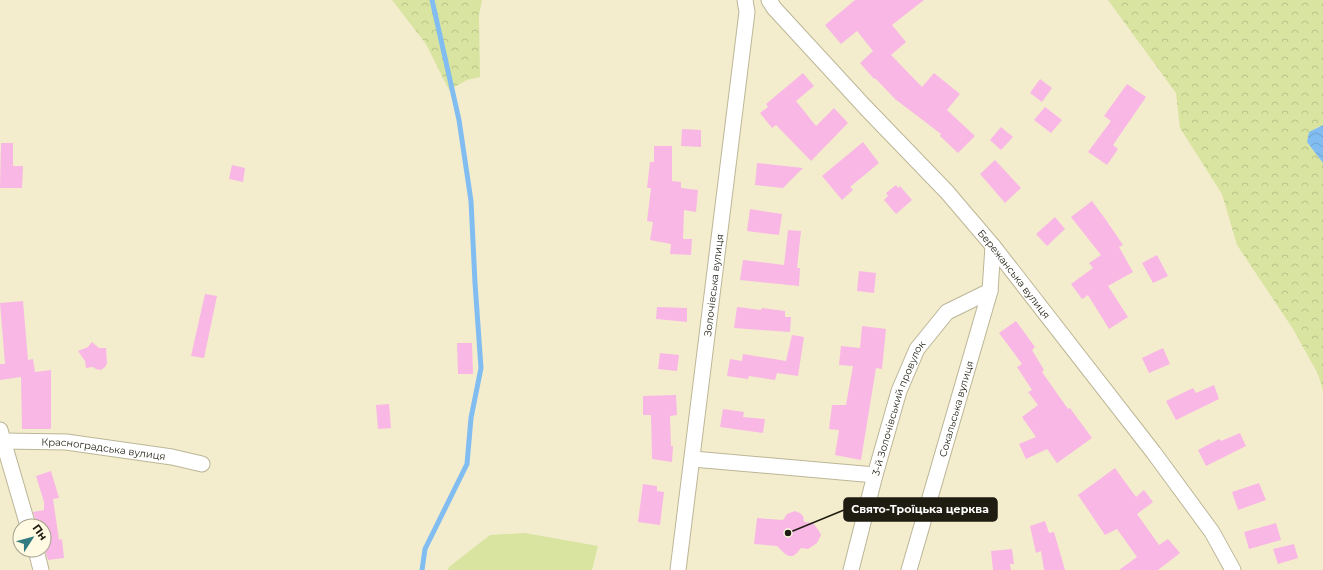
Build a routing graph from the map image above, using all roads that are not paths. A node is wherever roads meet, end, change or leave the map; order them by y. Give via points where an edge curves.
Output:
1 (745, 0) edge
2 (769, 0) edge
3 (993, 246) junction
4 (990, 291) junction
5 (2, 436) edge
6 (693, 459) junction
7 (202, 464) dead end
8 (875, 475) junction
9 (26, 518) edge
10 (38, 558) edge
11 (41, 570) edge
12 (678, 570) edge
13 (851, 570) edge
14 (909, 570) edge
15 (1233, 570) edge

1 - 6 street, Золочівська вулиця via 747,12
2 - 3 street, Бережанська вулиця via 947,192
3 - 4 street, Сокальська вулиця
3 - 15 street, Бережанська вулиця via 1154,454 1207,526
4 - 8 street, 3-й Золочівський провулок via 947,312 917,349 899,391
4 - 14 street, Сокальська вулиця
5 - 7 street, Красноградська вулиця via 172,456
5 - 9 street
6 - 8 street, 3-й Золочівський провулок
6 - 12 street, Золочівська вулиця
8 - 13 street
10 - 11 street

